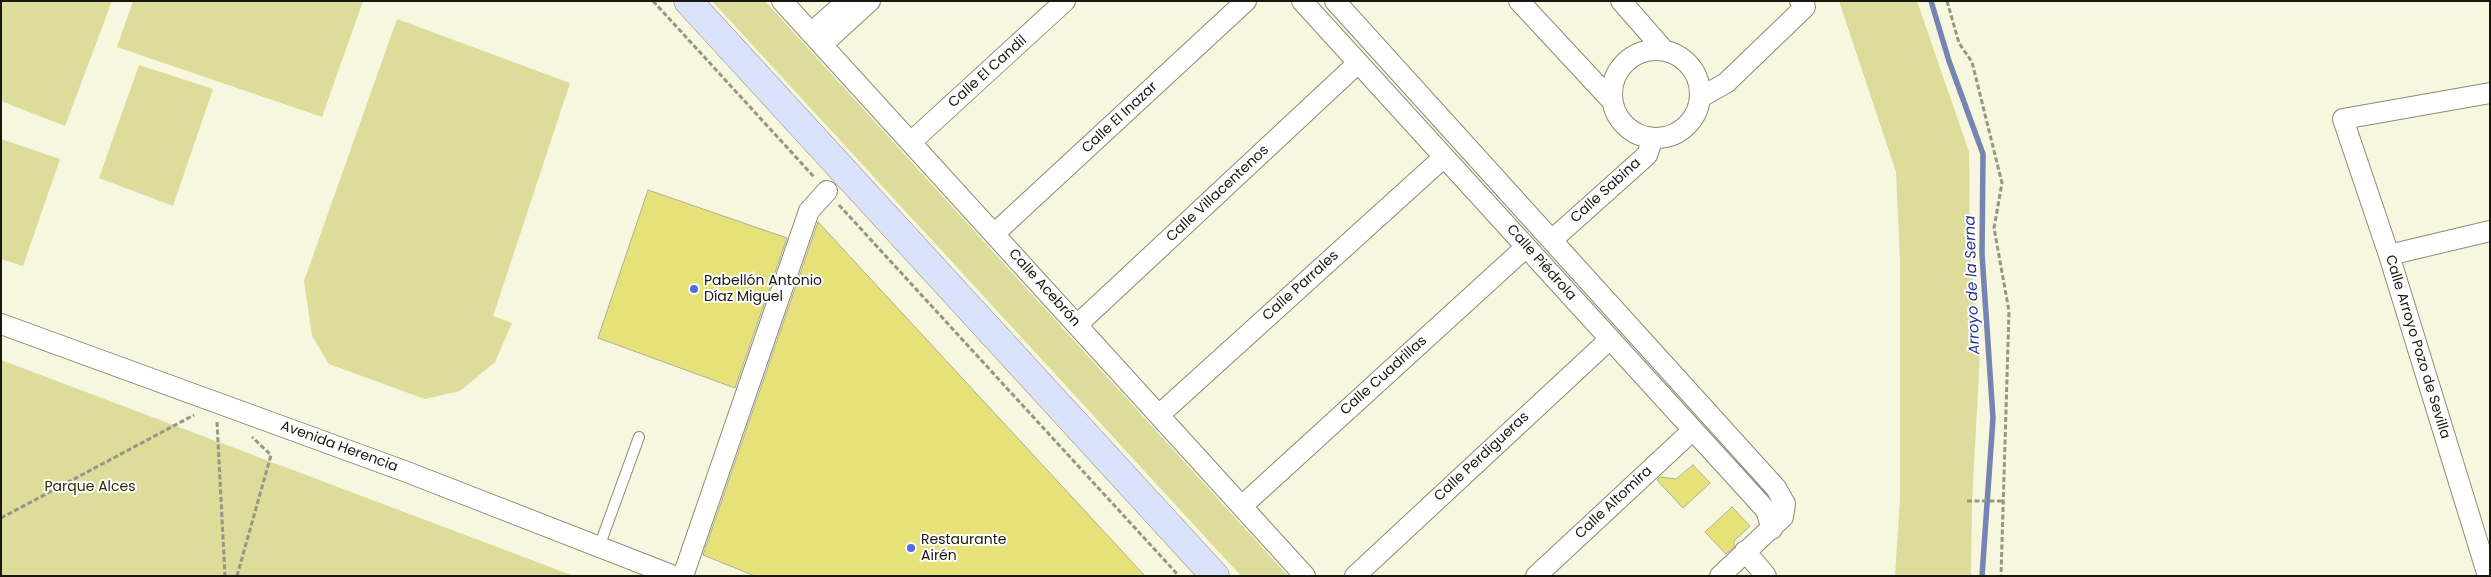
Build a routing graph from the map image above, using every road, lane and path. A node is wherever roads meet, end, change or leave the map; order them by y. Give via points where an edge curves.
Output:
1 (653, 1) edge
2 (688, 1) edge
3 (782, 1) edge
4 (847, 1) edge
5 (870, 1) edge
6 (1065, 1) edge
7 (1246, 1) edge
8 (1302, 1) edge
9 (1335, 1) edge
10 (1519, 1) edge
11 (1621, 1) edge
12 (1947, 1) edge
13 (1803, 4) edge
14 (817, 39) junction
15 (1664, 50) junction
16 (1358, 63) junction
17 (2490, 94) edge
18 (1700, 97) junction
19 (1612, 101) junction
20 (1653, 138) junction
21 (911, 142) junction
22 (1444, 157) junction
23 (827, 191) junction
24 (2490, 231) edge
25 (994, 234) junction
26 (1552, 240) junction
27 (1526, 247) junction
28 (2389, 255) junction
29 (1, 324) edge
30 (1077, 325) junction
31 (1610, 339) junction
32 (216, 403) junction
33 (1159, 415) junction
34 (1692, 430) junction
35 (250, 436) dead end
36 (639, 438) dead end
37 (1967, 501) dead end
38 (2003, 501) junction
39 (1242, 506) junction
40 (1, 518) edge
41 (1772, 529) junction
42 (599, 547) junction
43 (1746, 552) junction
44 (2487, 569) edge
45 (225, 576) edge
46 (237, 576) edge
47 (674, 576) edge
48 (683, 576) edge
49 (1179, 576) edge
50 (1215, 576) edge
51 (1305, 576) edge
52 (1355, 576) edge
53 (1536, 576) edge
54 (1720, 576) edge
55 (1766, 576) edge
56 (2001, 576) edge

1 - 23 path
2 - 50 main road
3 - 14 street, Calle Acebrón
4 - 14 street
5 - 14 street
6 - 21 street, Calle El Candil
7 - 25 street, Calle El Inazar
8 - 16 street, Calle Piédrola
9 - 26 street
10 - 19 street
11 - 15 street
12 - 38 path via 1959,43 1972,62 2002,183 1994,228 2009,311
13 - 18 street via 1726,83
14 - 21 street, Calle Acebrón
15 - 18 street via 1680,56 1692,67 1699,81
15 - 19 street via 1647,50 1631,56 1619,68 1612,84
16 - 22 street, Calle Piédrola
16 - 30 street, Calle Villacentenos
17 - 28 street, Calle Arroyo Pozo de Sevilla via 2343,119
18 - 20 street via 1694,117 1680,132
19 - 20 street via 1619,119 1634,133
20 - 26 street, Calle Sabina via 1647,155
21 - 25 street, Calle Acebrón
22 - 27 street, Calle Piédrola
22 - 33 street, Calle Parrales
23 - 48 street via 810,211
23 - 49 path
24 - 28 street
25 - 30 street, Calle Acebrón
26 - 41 street via 1776,488 1785,504 1783,517
27 - 31 street, Calle Piédrola
27 - 39 street, Calle Cuadrillas
28 - 44 street, Calle Arroyo Pozo de Sevilla
29 - 32 street, Avenida Herencia
30 - 33 street, Calle Acebrón
31 - 34 street, Calle Piédrola
31 - 52 street, Calle Perdigueras
32 - 40 path
32 - 42 street, Avenida Herencia
32 - 45 path
33 - 39 street, Calle Acebrón
34 - 41 street, Calle Piédrola via 1766,510
34 - 53 street, Calle Altomira
35 - 46 path via 271,455
36 - 42 lane
37 - 38 path
38 - 56 path
39 - 51 street, Calle Acebrón
41 - 43 street
42 - 47 street, Avenida Herencia
43 - 54 street
43 - 55 street

